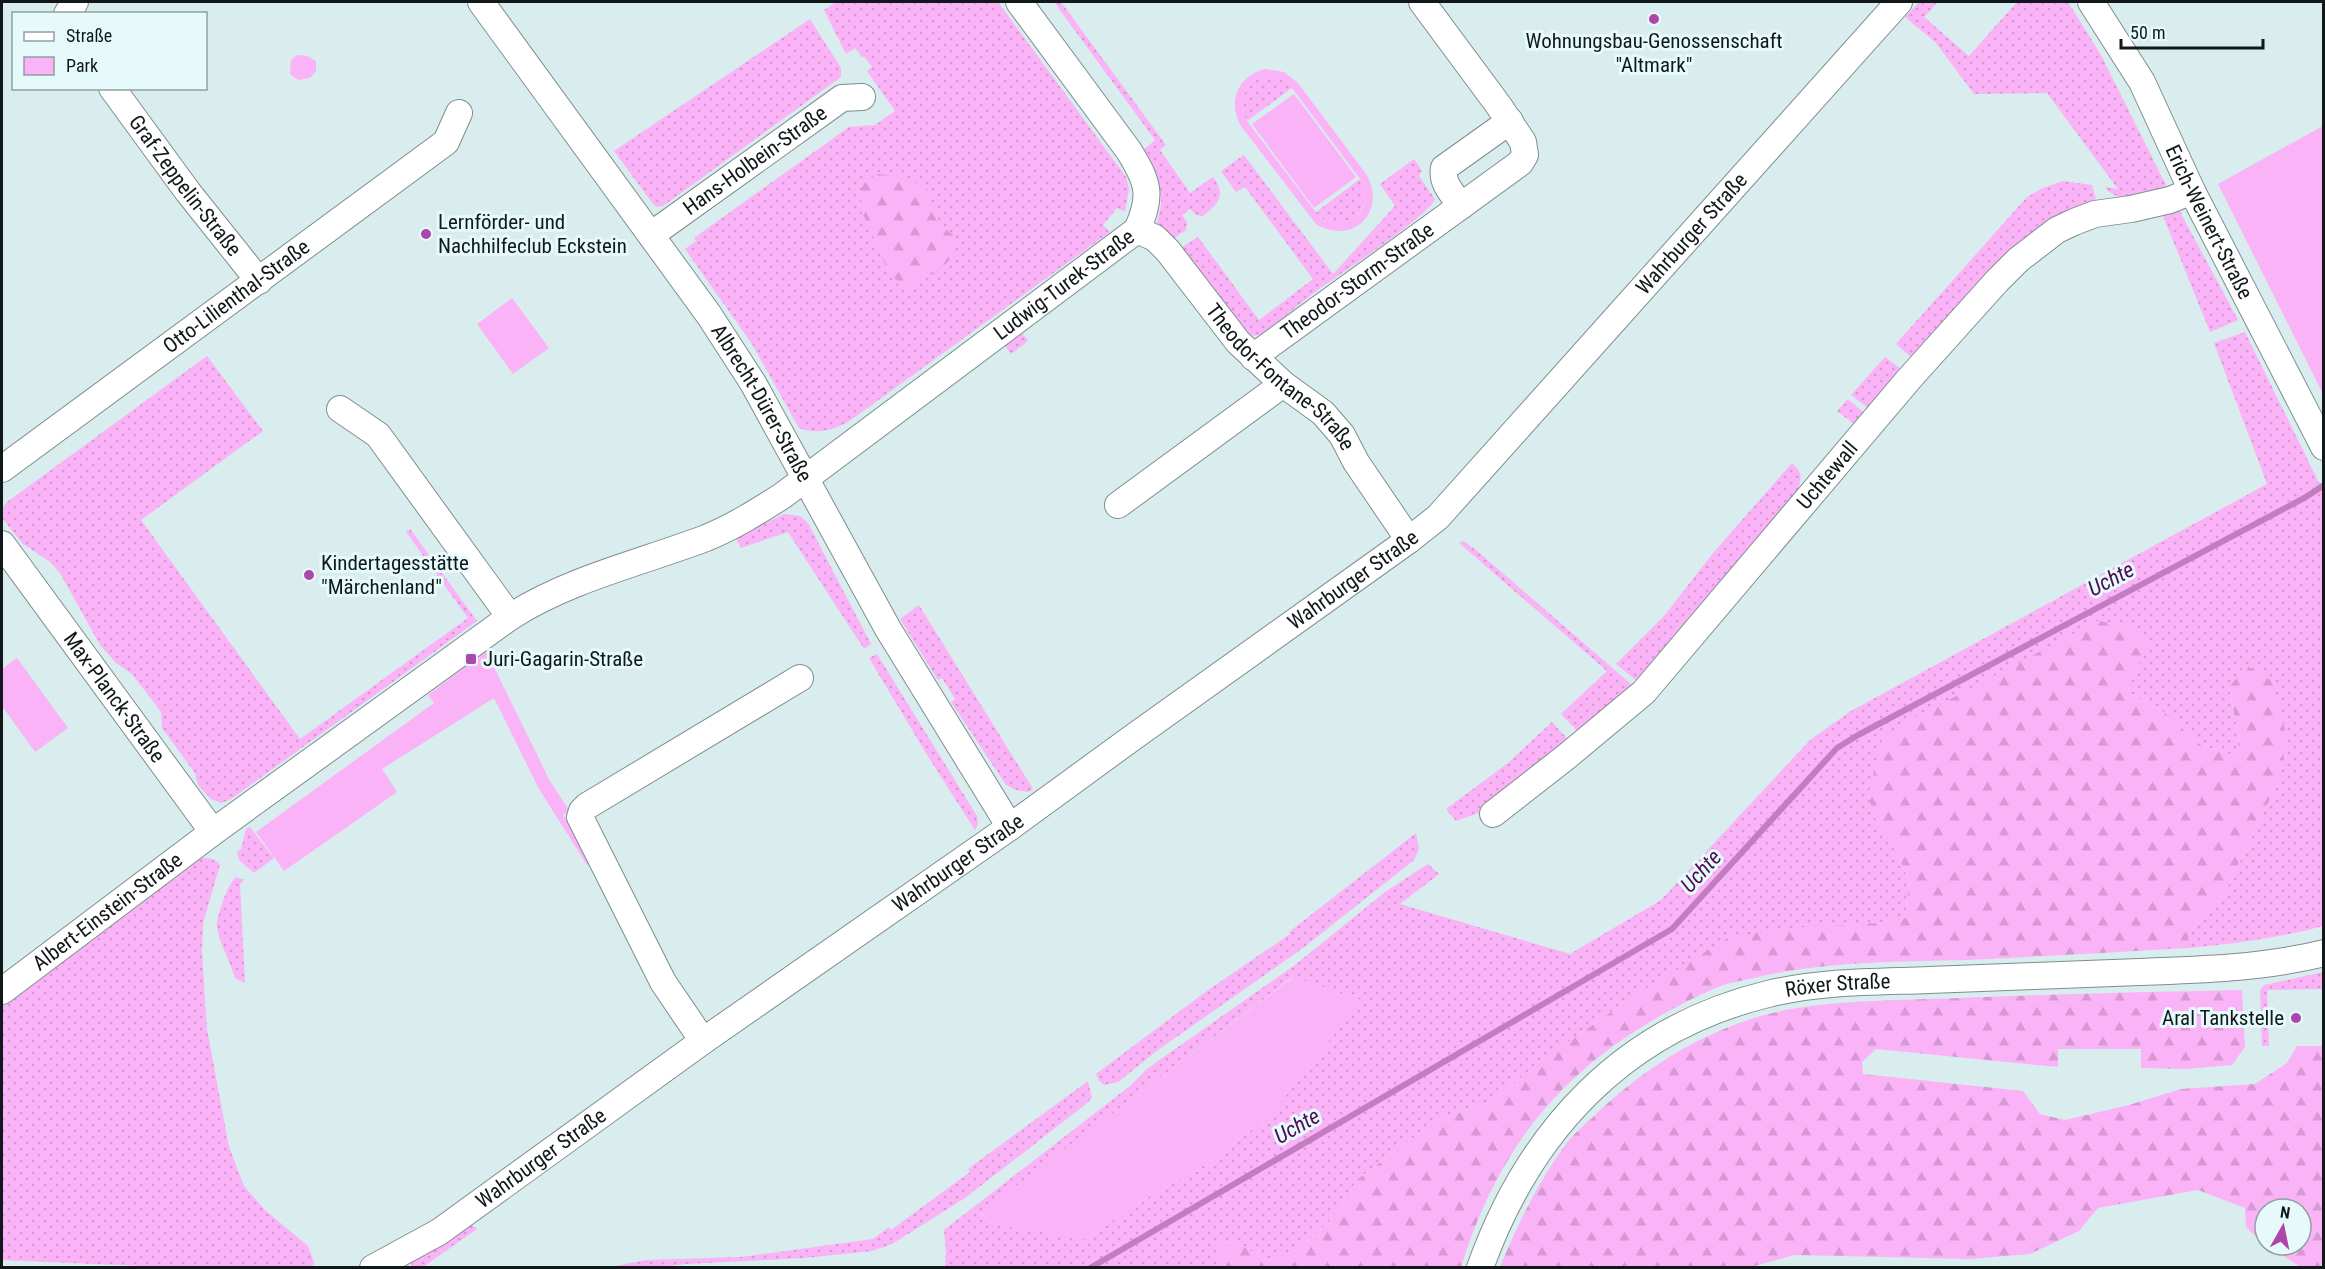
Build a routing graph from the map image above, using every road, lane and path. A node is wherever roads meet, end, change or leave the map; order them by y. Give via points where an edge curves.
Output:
1 (481, 2) edge
2 (1019, 2) edge
3 (1422, 2) edge
4 (1899, 2) edge
5 (2091, 2) edge
6 (113, 90) edge
7 (862, 97) dead end
8 (459, 113) dead end
9 (1510, 121) junction
10 (2192, 191) junction
11 (1461, 206) junction
12 (1137, 230) junction
13 (651, 235) junction
14 (259, 280) junction
15 (1253, 357) junction
16 (1283, 384) junction
17 (340, 409) dead end
18 (2324, 447) edge
19 (2, 469) edge
20 (805, 479) junction
21 (1118, 505) dead end
22 (1409, 540) junction
23 (6, 561) edge
24 (510, 617) junction
25 (800, 678) dead end
26 (1494, 814) dead end
27 (1010, 827) junction
28 (213, 832) junction
29 (2324, 953) edge
30 (2, 990) edge
31 (703, 1041) junction
32 (373, 1268) edge
33 (1480, 1268) edge

1 - 13 street, Albrecht-Dürer-Straße
2 - 12 street, Ludwig-Turek-Straße via 1142,173 1148,196
3 - 9 street, Theodor-Storm-Straße
4 - 22 street, Wahrburger Straße via 1458,496
5 - 10 street, Erich-Weinert-Straße via 2142,82
6 - 14 street, Graf-Zeppelin-Straße
7 - 13 street, Hans-Holbein-Straße via 842,98
8 - 14 street, Otto-Lilienthal-Straße via 446,142
9 - 11 street, Theodor-Storm-Straße via 1523,142 1525,155 1520,163
9 - 11 street via 1444,168 1445,183
10 - 18 street, Erich-Weinert-Straße
10 - 26 street, Uchtewall via 2170,200 2095,214 2074,222 2018,260 1909,379 1644,692
11 - 15 street, Theodor-Storm-Straße
12 - 15 street, Theodor-Fontane-Straße via 1155,238 1168,251
12 - 20 street, Ludwig-Turek-Straße
13 - 20 street, Albrecht-Dürer-Straße via 753,383
14 - 19 street, Otto-Lilienthal-Straße
15 - 16 street, Theodor-Fontane-Straße
16 - 21 street
16 - 22 street, Theodor-Fontane-Straße via 1314,406 1342,435
17 - 24 street via 378,435
20 - 24 street via 729,528 594,577
20 - 27 street, Albrecht-Dürer-Straße via 888,629
22 - 27 street, Wahrburger Straße
23 - 28 street, Max-Planck-Straße
24 - 28 street
25 - 31 street via 587,806 580,817 663,982
27 - 31 street, Wahrburger Straße
28 - 30 street, Albert-Einstein-Straße
29 - 33 street, Röxer Straße via 2251,966 2174,971 1840,983 1770,993 1716,1011 1645,1047 1605,1077 1569,1112 1514,1188
31 - 32 street, Wahrburger Straße via 439,1232

